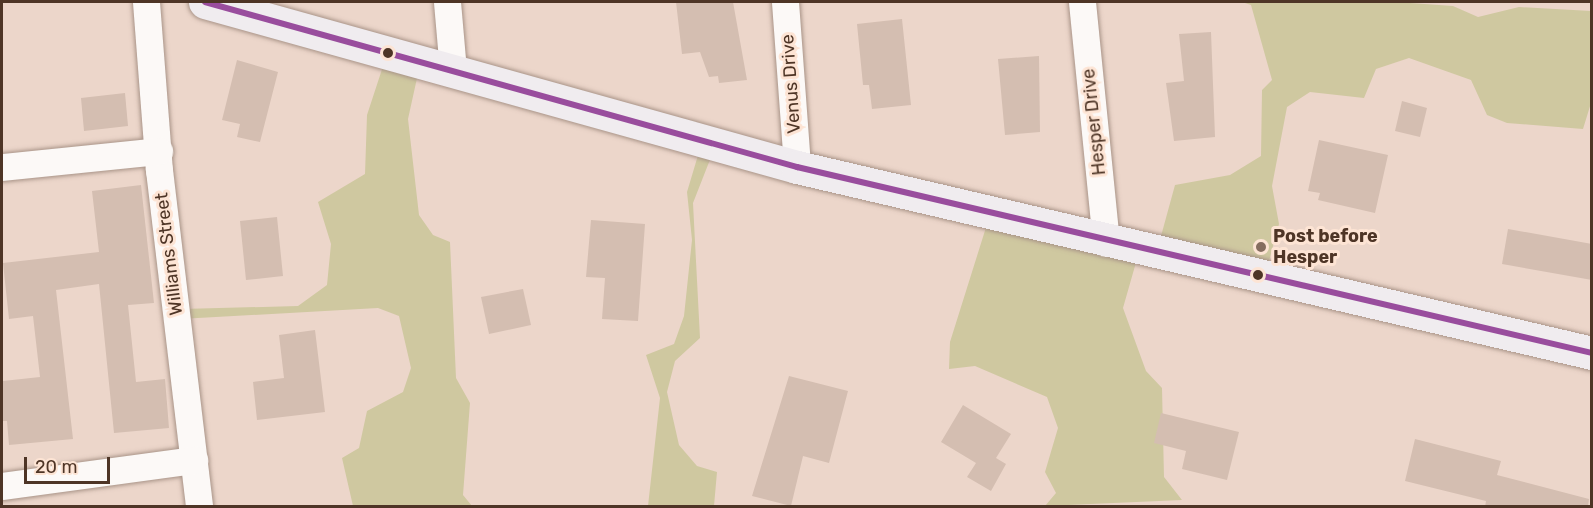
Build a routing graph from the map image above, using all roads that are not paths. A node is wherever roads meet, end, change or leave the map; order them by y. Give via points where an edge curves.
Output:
1 (146, 2) edge
2 (205, 2) edge
3 (447, 2) edge
4 (784, 2) edge
5 (1082, 2) edge
6 (453, 70) junction
7 (159, 151) junction
8 (2, 167) edge
9 (796, 167) junction
10 (1106, 243) junction
11 (1592, 353) edge
12 (194, 460) junction
13 (2, 486) edge
14 (199, 507) edge

1 - 7 street, Williams Street
2 - 6 main road
3 - 6 street
4 - 9 street, Venus Drive
5 - 10 street, Hesper Drive
6 - 9 main road
7 - 8 street
7 - 12 street, Williams Street
9 - 10 main road
10 - 11 main road
12 - 13 street
12 - 14 street, Williams Street

